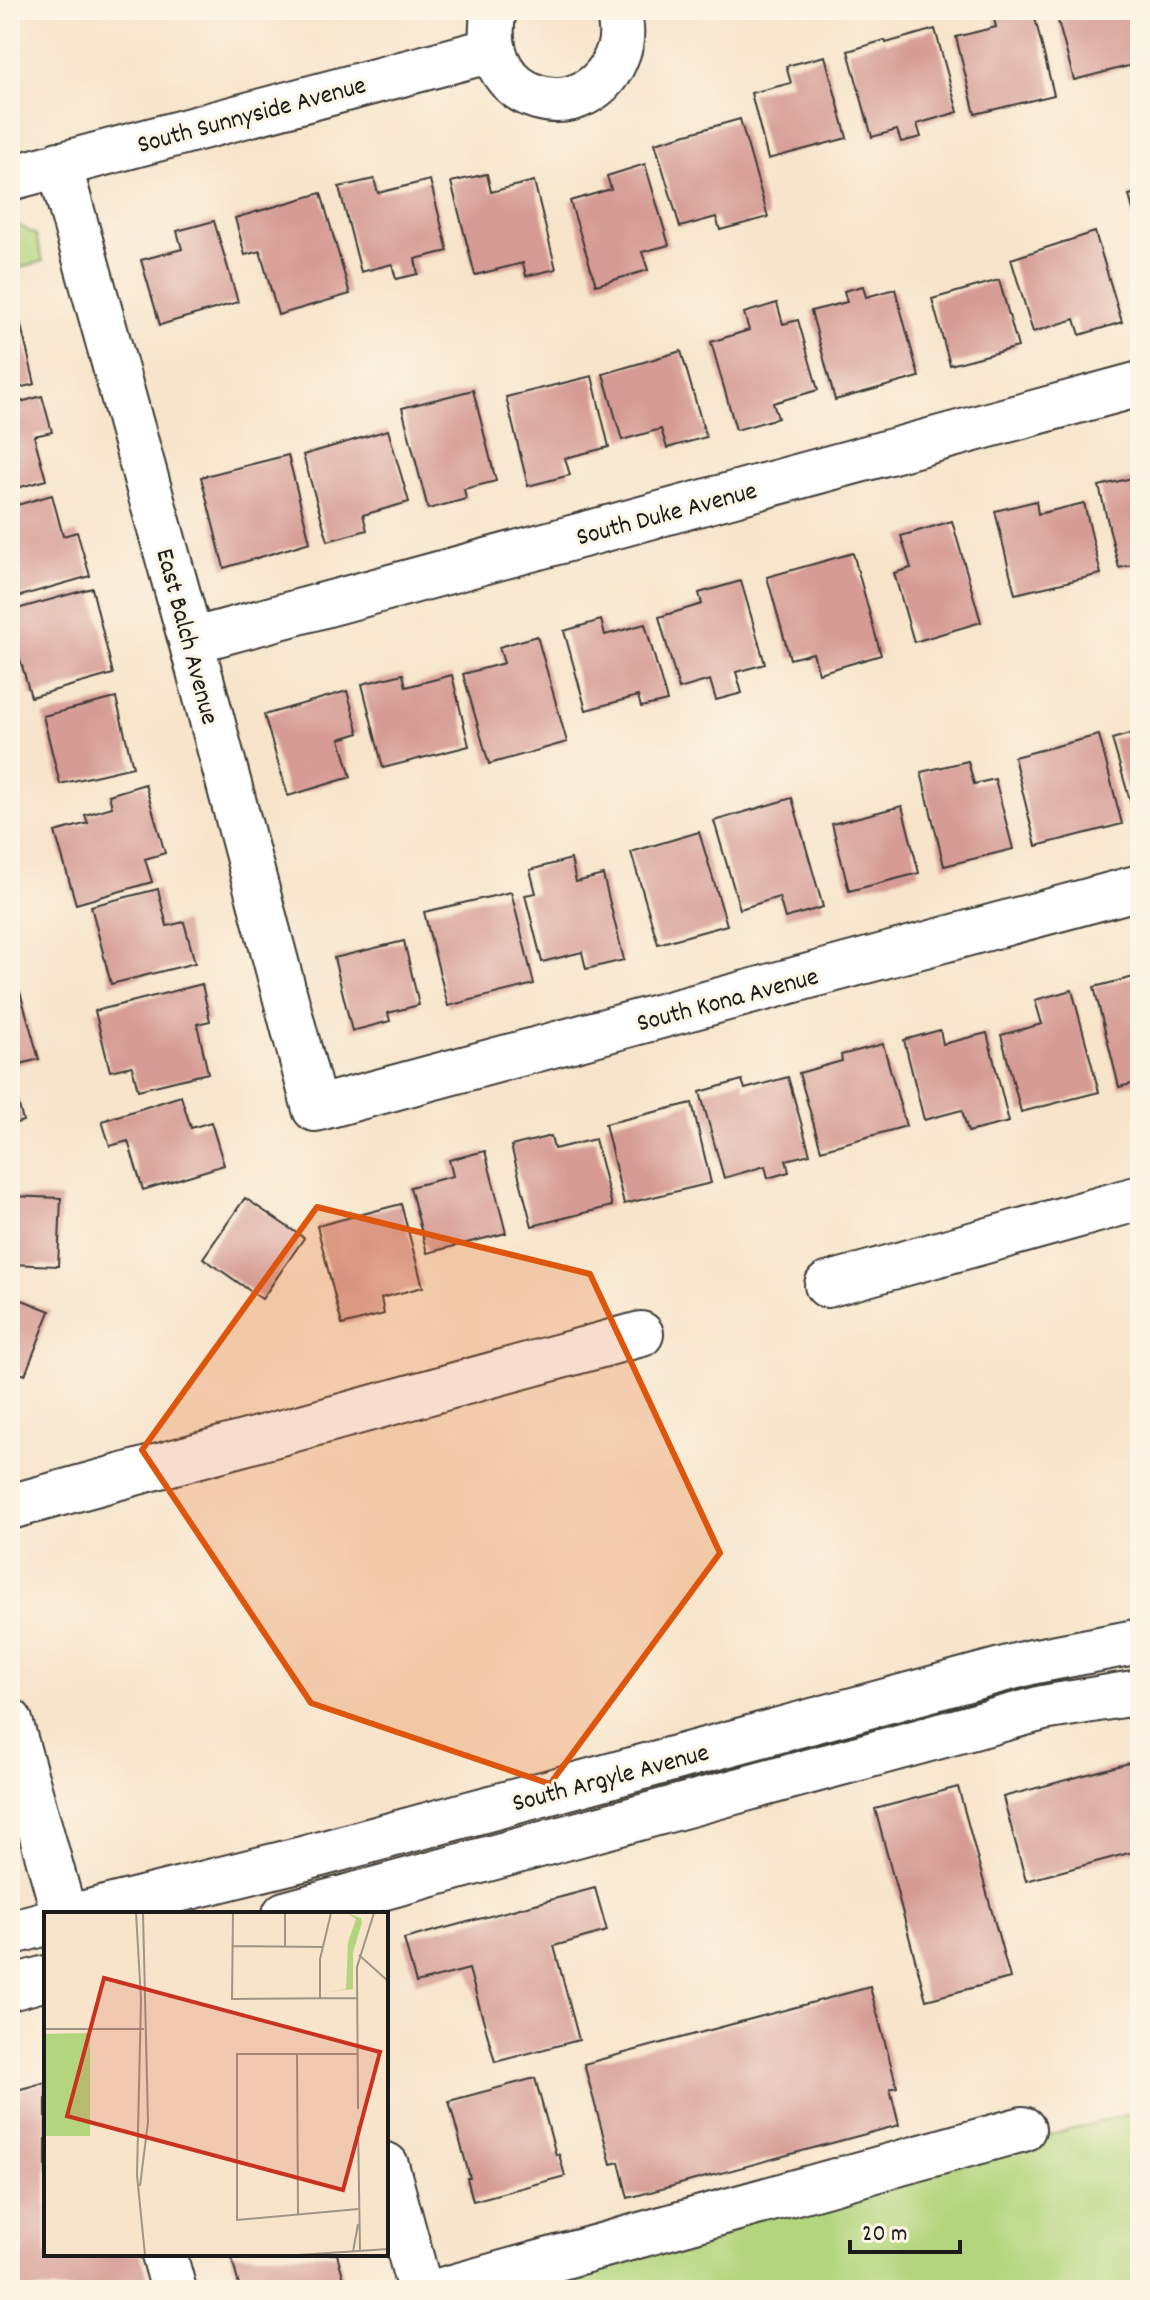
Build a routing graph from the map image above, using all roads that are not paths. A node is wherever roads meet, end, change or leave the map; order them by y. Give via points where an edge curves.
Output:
1 (626, 12) edge
2 (493, 30) edge
3 (59, 164) junction
4 (10, 178) edge
5 (1140, 384) edge
6 (191, 641) junction
7 (1140, 887) edge
8 (315, 1109) joint
9 (1140, 1198) edge
10 (827, 1285) dead end
11 (641, 1334) dead end
12 (10, 1507) edge
13 (1140, 1641) edge
14 (1140, 1692) edge
15 (10, 1721) edge
16 (302, 1859) junction
17 (306, 1911) edge
18 (63, 1912) edge
19 (89, 1912) edge
20 (44, 1924) edge
21 (10, 1933) edge
22 (44, 1979) edge
23 (10, 1988) edge
24 (1023, 2129) dead end
25 (388, 2172) edge
26 (165, 2256) edge
27 (174, 2290) edge
28 (420, 2290) edge
29 (442, 2290) edge

1 - 2 street via 614,65 600,83 558,100 517,88 501,71
2 - 3 street, South Sunnyside Avenue
3 - 4 street, South Sunnyside Avenue
3 - 6 street, East Balch Avenue
5 - 6 street, South Duke Avenue
6 - 8 street, East Balch Avenue
7 - 8 street, South Kona Avenue
9 - 10 street
11 - 12 street
13 - 16 street, South Argyle Avenue via 1031,1662
14 - 17 street, South Argyle Avenue via 1043,1708
15 - 18 street
16 - 17 street
16 - 19 street, South Argyle Avenue
20 - 21 street
22 - 23 street
24 - 29 street
25 - 28 street
26 - 27 street

